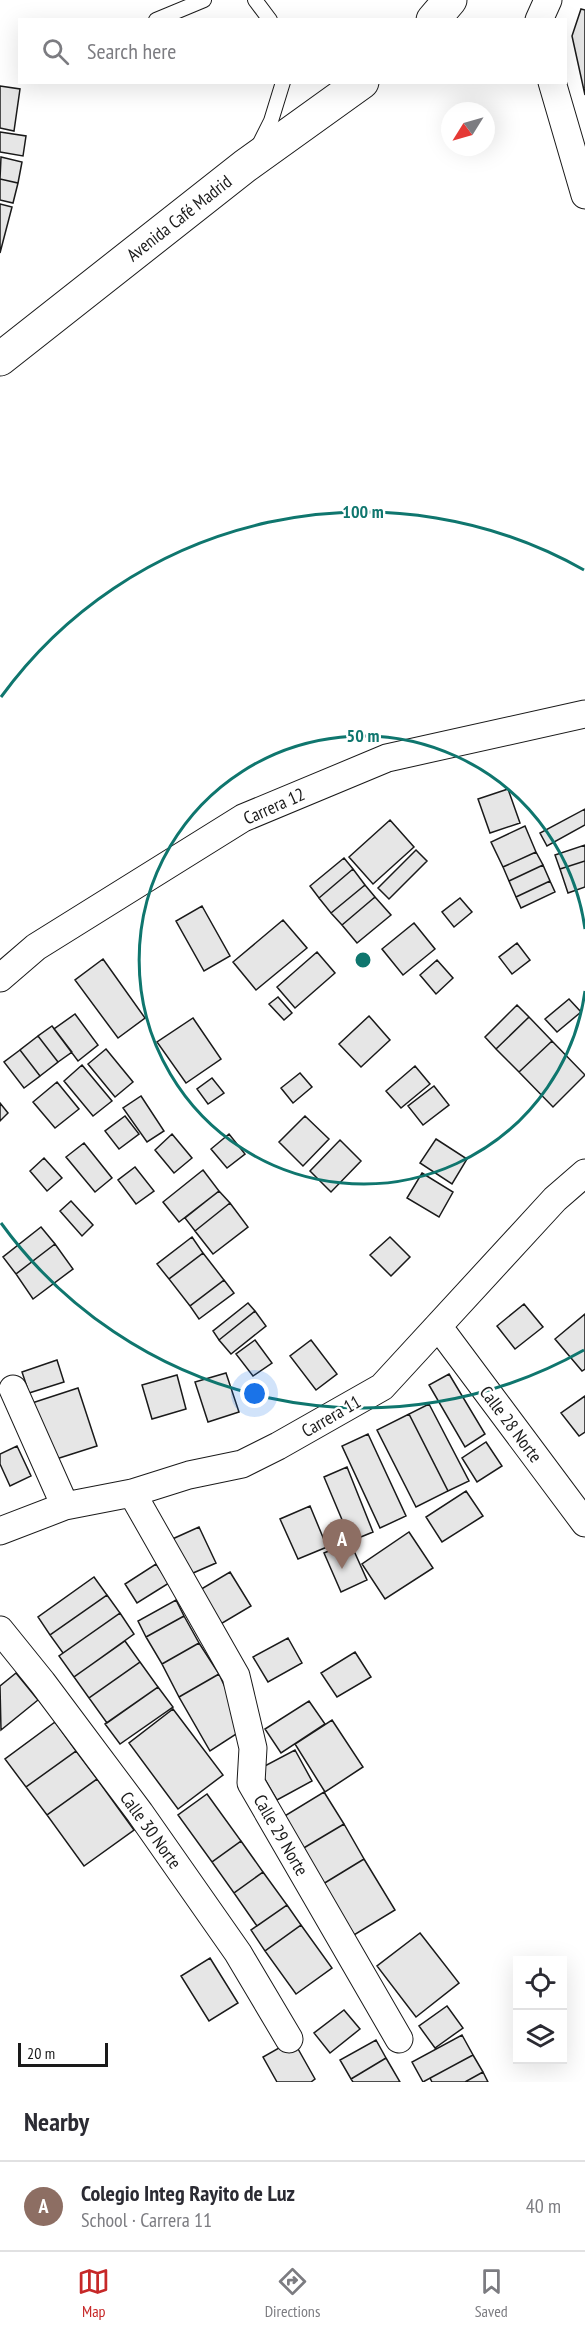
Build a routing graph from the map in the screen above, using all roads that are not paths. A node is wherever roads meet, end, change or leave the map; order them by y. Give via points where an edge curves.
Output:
1 (204, 0) edge
2 (255, 0) edge
3 (450, 0) edge
4 (548, 0) edge
5 (161, 18) edge
6 (268, 18) edge
7 (434, 18) edge
8 (539, 18) edge
9 (282, 84) edge
10 (359, 84) edge
11 (553, 84) edge
12 (245, 166) junction
13 (585, 195) edge
14 (0, 359) edge
15 (585, 714) edge
16 (0, 978) edge
17 (585, 1173) edge
18 (438, 1326) junction
19 (13, 1389) dead end
20 (132, 1493) junction
21 (65, 1506) junction
22 (585, 1523) edge
23 (0, 1531) edge
24 (0, 1630) edge
25 (289, 2039) dead end
26 (399, 2039) dead end

1 - 5 lane
2 - 6 lane
3 - 7 street
4 - 8 street
9 - 12 lane via 271,121
10 - 12 street, Avenida Café Madrid
11 - 13 street
12 - 14 street, Avenida Café Madrid
15 - 16 street, Carrera 12 via 387,758 243,818 36,947
17 - 18 street, Carrera 11 via 555,1199
18 - 20 street, Carrera 11 via 382,1386 278,1446 242,1464
18 - 22 street, Calle 28 Norte
19 - 21 street
20 - 21 street, Carrera 11
20 - 26 street, Calle 29 Norte via 236,1676 253,1748 251,1784
21 - 23 street, Carrera 11
24 - 25 street, Calle 30 Norte via 140,1814 238,1953

